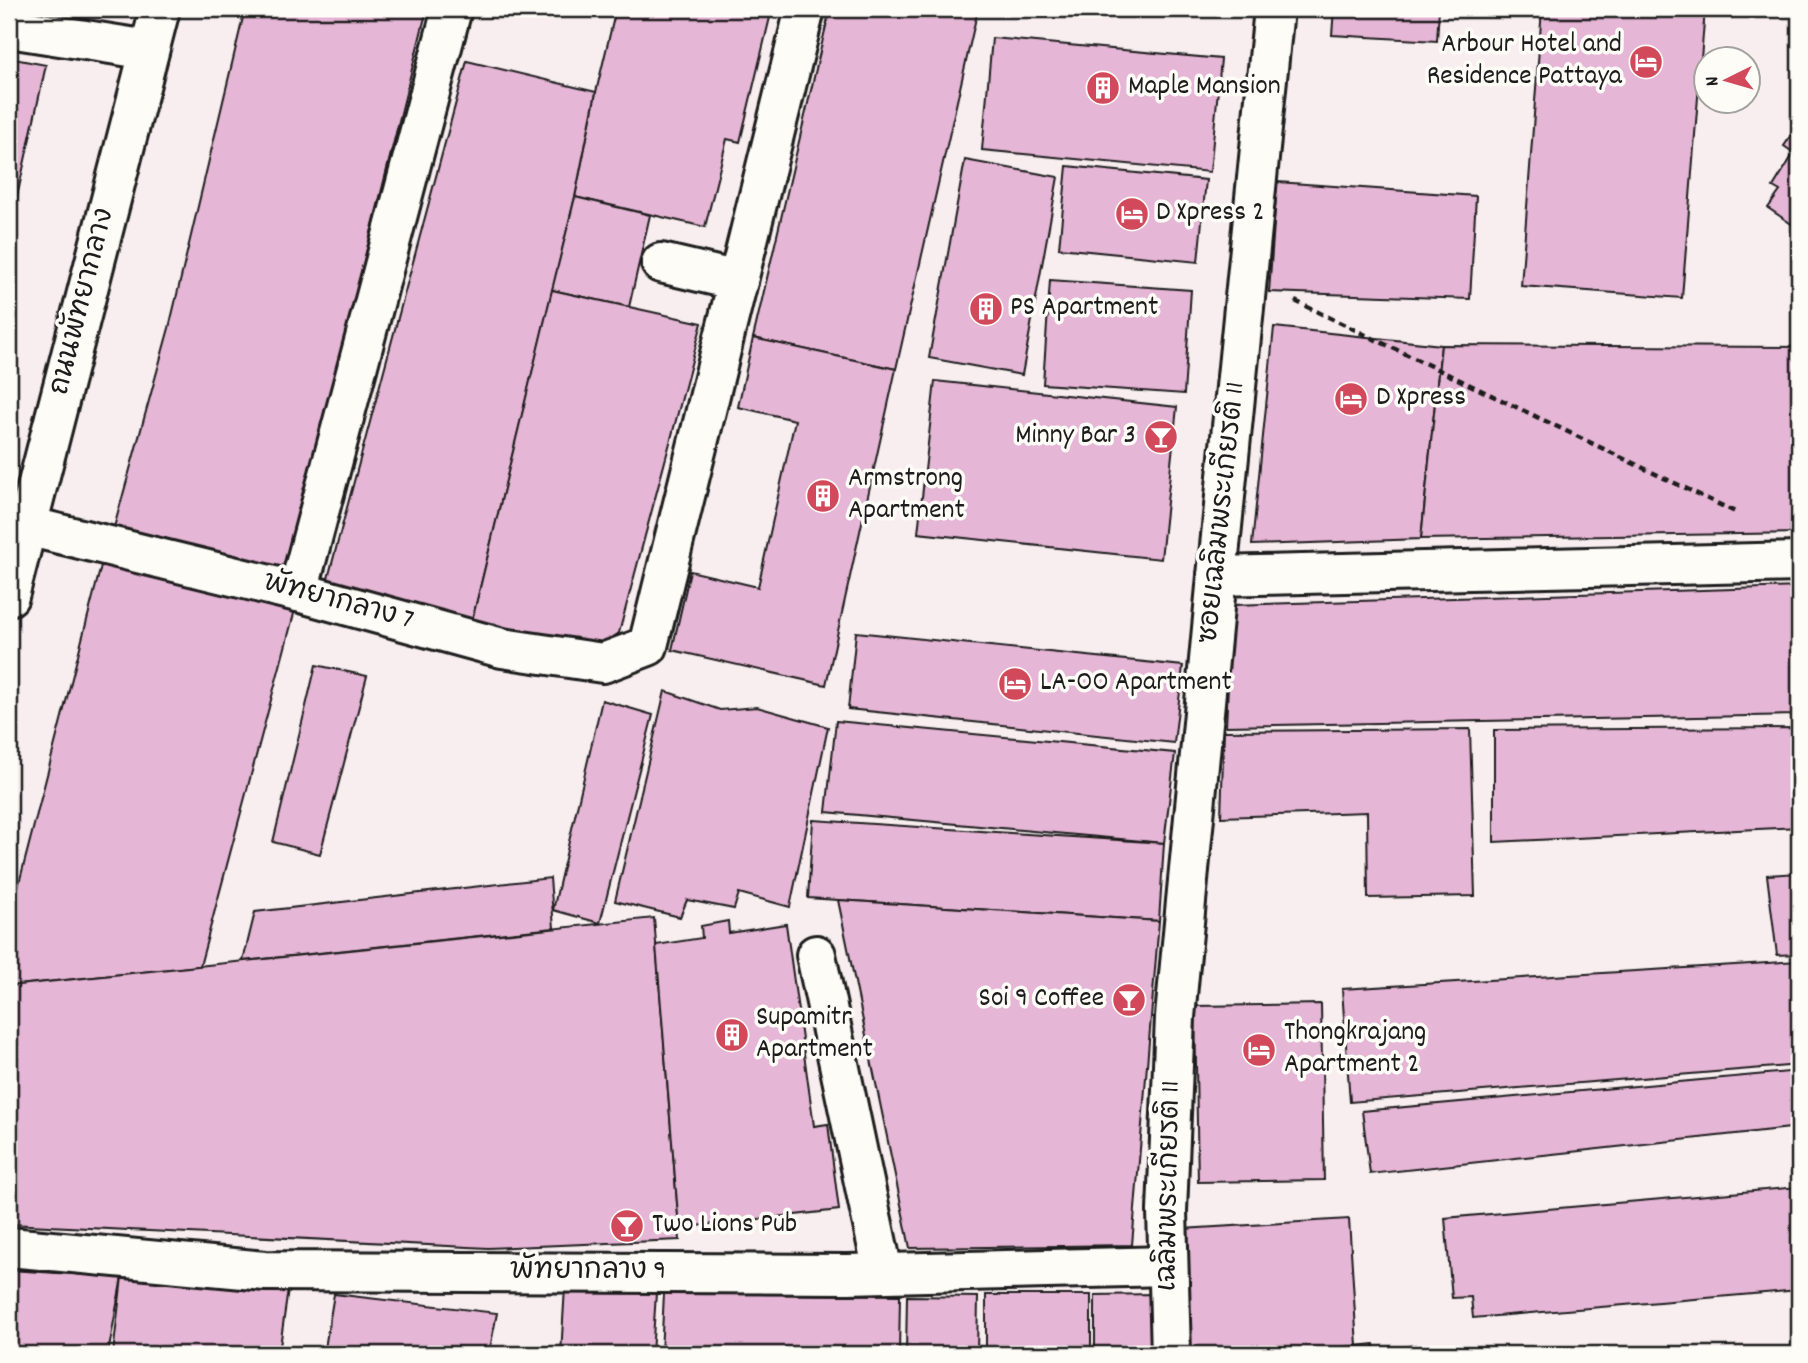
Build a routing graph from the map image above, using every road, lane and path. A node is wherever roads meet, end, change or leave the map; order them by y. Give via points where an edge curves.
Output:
1 (160, 9) edge
2 (452, 9) edge
3 (805, 9) edge
4 (1274, 9) edge
5 (9, 27) edge
6 (149, 50) junction
7 (661, 263) dead end
8 (1247, 279) junction
9 (738, 281) junction
10 (1737, 512) dead end
11 (27, 526) junction
12 (1799, 562) edge
13 (1217, 576) junction
14 (298, 592) junction
15 (9, 596) edge
16 (816, 955) dead end
17 (1175, 1017) joint
18 (9, 1247) edge
19 (1167, 1266) junction
20 (883, 1272) junction
21 (1171, 1354) edge

1 - 6 street, ถนนพัทยากลาง
2 - 14 street
3 - 9 street
4 - 8 street, ซอยเฉลิมพระเกียรติ 11
5 - 6 street
6 - 11 street, ถนนพัทยากลาง
7 - 9 street
8 - 10 path
8 - 13 street, ซอยเฉลิมพระเกียรติ 11
9 - 14 street, พัทยากลาง 7 via 648,646 603,663 498,656
11 - 14 street, พัทยากลาง 7
11 - 15 street, ถนนพัทยากลาง
12 - 13 street
13 - 17 street, ซอยเฉลิมพระเกียรติ 11
16 - 20 street
17 - 19 street, เฉลิมพระเกียรติ 11
18 - 20 street, พัทยากลาง 9 via 265,1271
19 - 20 street, พัทยากลาง 9
19 - 21 street, เฉลิมพระเกียรติ 11

